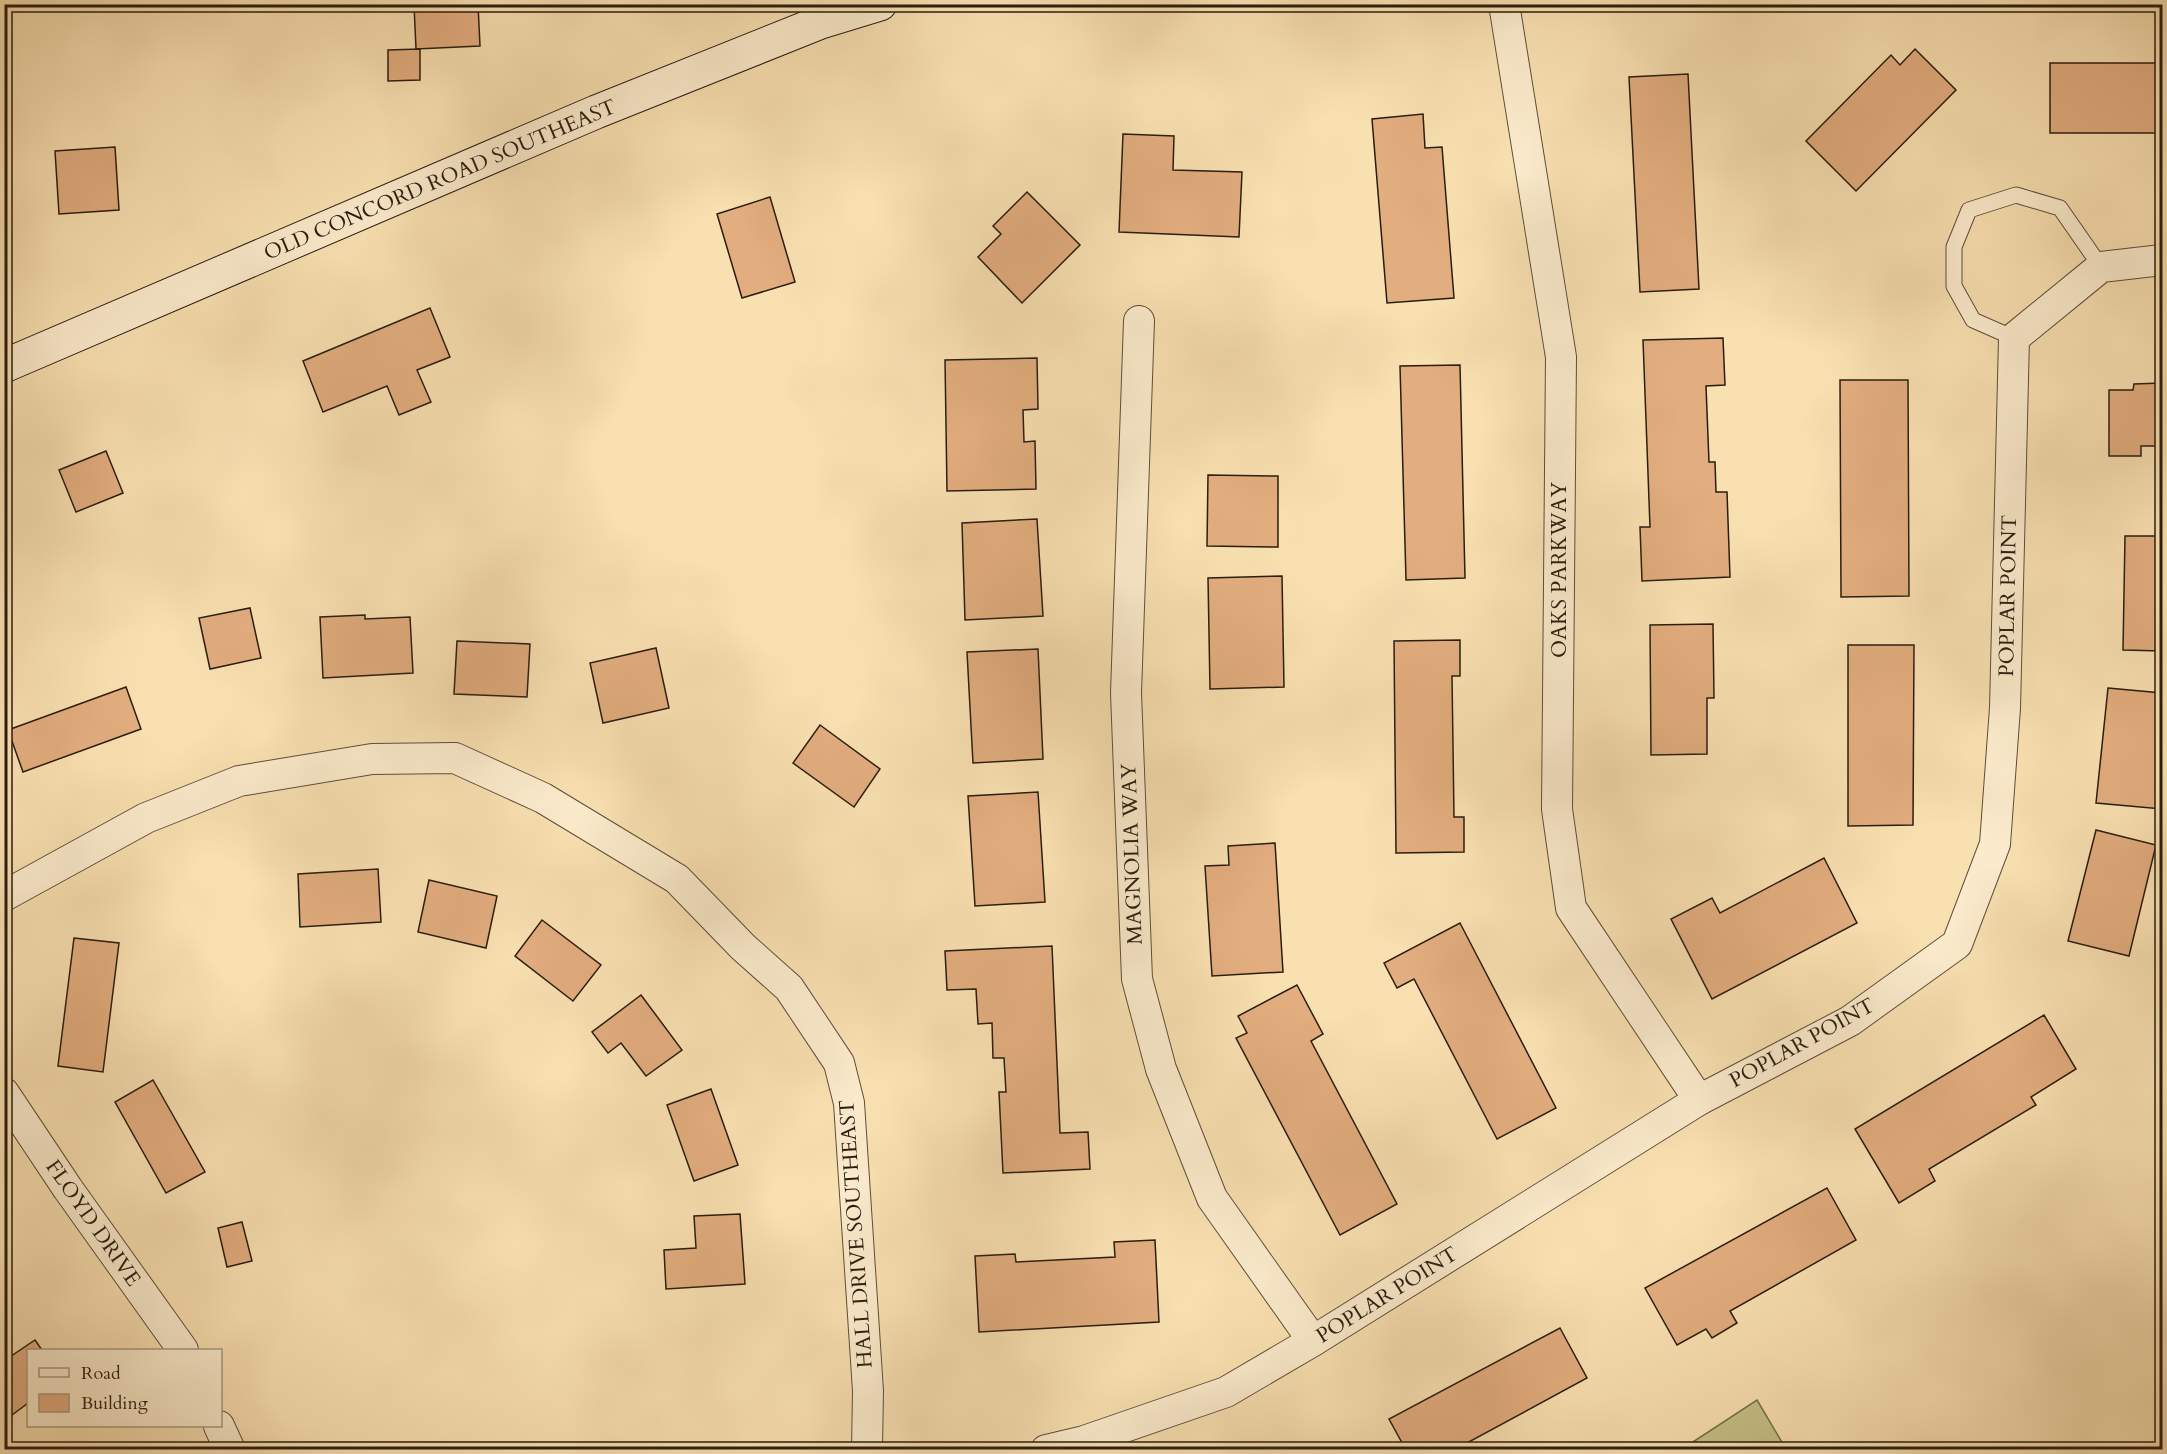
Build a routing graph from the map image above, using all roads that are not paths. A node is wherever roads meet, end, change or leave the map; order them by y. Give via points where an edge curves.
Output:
1 (880, 4) edge
2 (1504, 4) edge
3 (819, 14) edge
4 (2163, 261) edge
5 (2101, 267) junction
6 (1140, 321) dead end
7 (2014, 338) junction
8 (4, 366) edge
9 (4, 896) edge
10 (4, 1093) edge
11 (1699, 1100) junction
12 (1313, 1341) junction
13 (182, 1349) edge
14 (220, 1427) edge
15 (230, 1449) edge
16 (867, 1449) edge
17 (1046, 1449) edge

1 - 3 street, OLD CONCORD ROAD SOUTHEAST
2 - 11 street, OAKS PARKWAY via 1560,357 1557,809 1571,908
3 - 8 street, OLD CONCORD ROAD SOUTHEAST
4 - 5 street
5 - 7 street
5 - 7 lane via 2060,208 2016,195 1969,210 1954,247 1954,286 1973,320
6 - 12 street, MAGNOLIA WAY via 1126,693 1137,980 1161,1069 1212,1198
7 - 11 street, POPLAR POINT via 2005,708 1995,844 1957,944 1850,1021
9 - 16 street, HALL DRIVE SOUTHEAST via 146,818 239,781 372,759 455,758 543,798 677,879 789,988 839,1063 850,1115 868,1391
10 - 13 street, FLOYD DRIVE
11 - 12 street, POPLAR POINT
12 - 17 street, POPLAR POINT via 1226,1392 1084,1441
14 - 15 street

